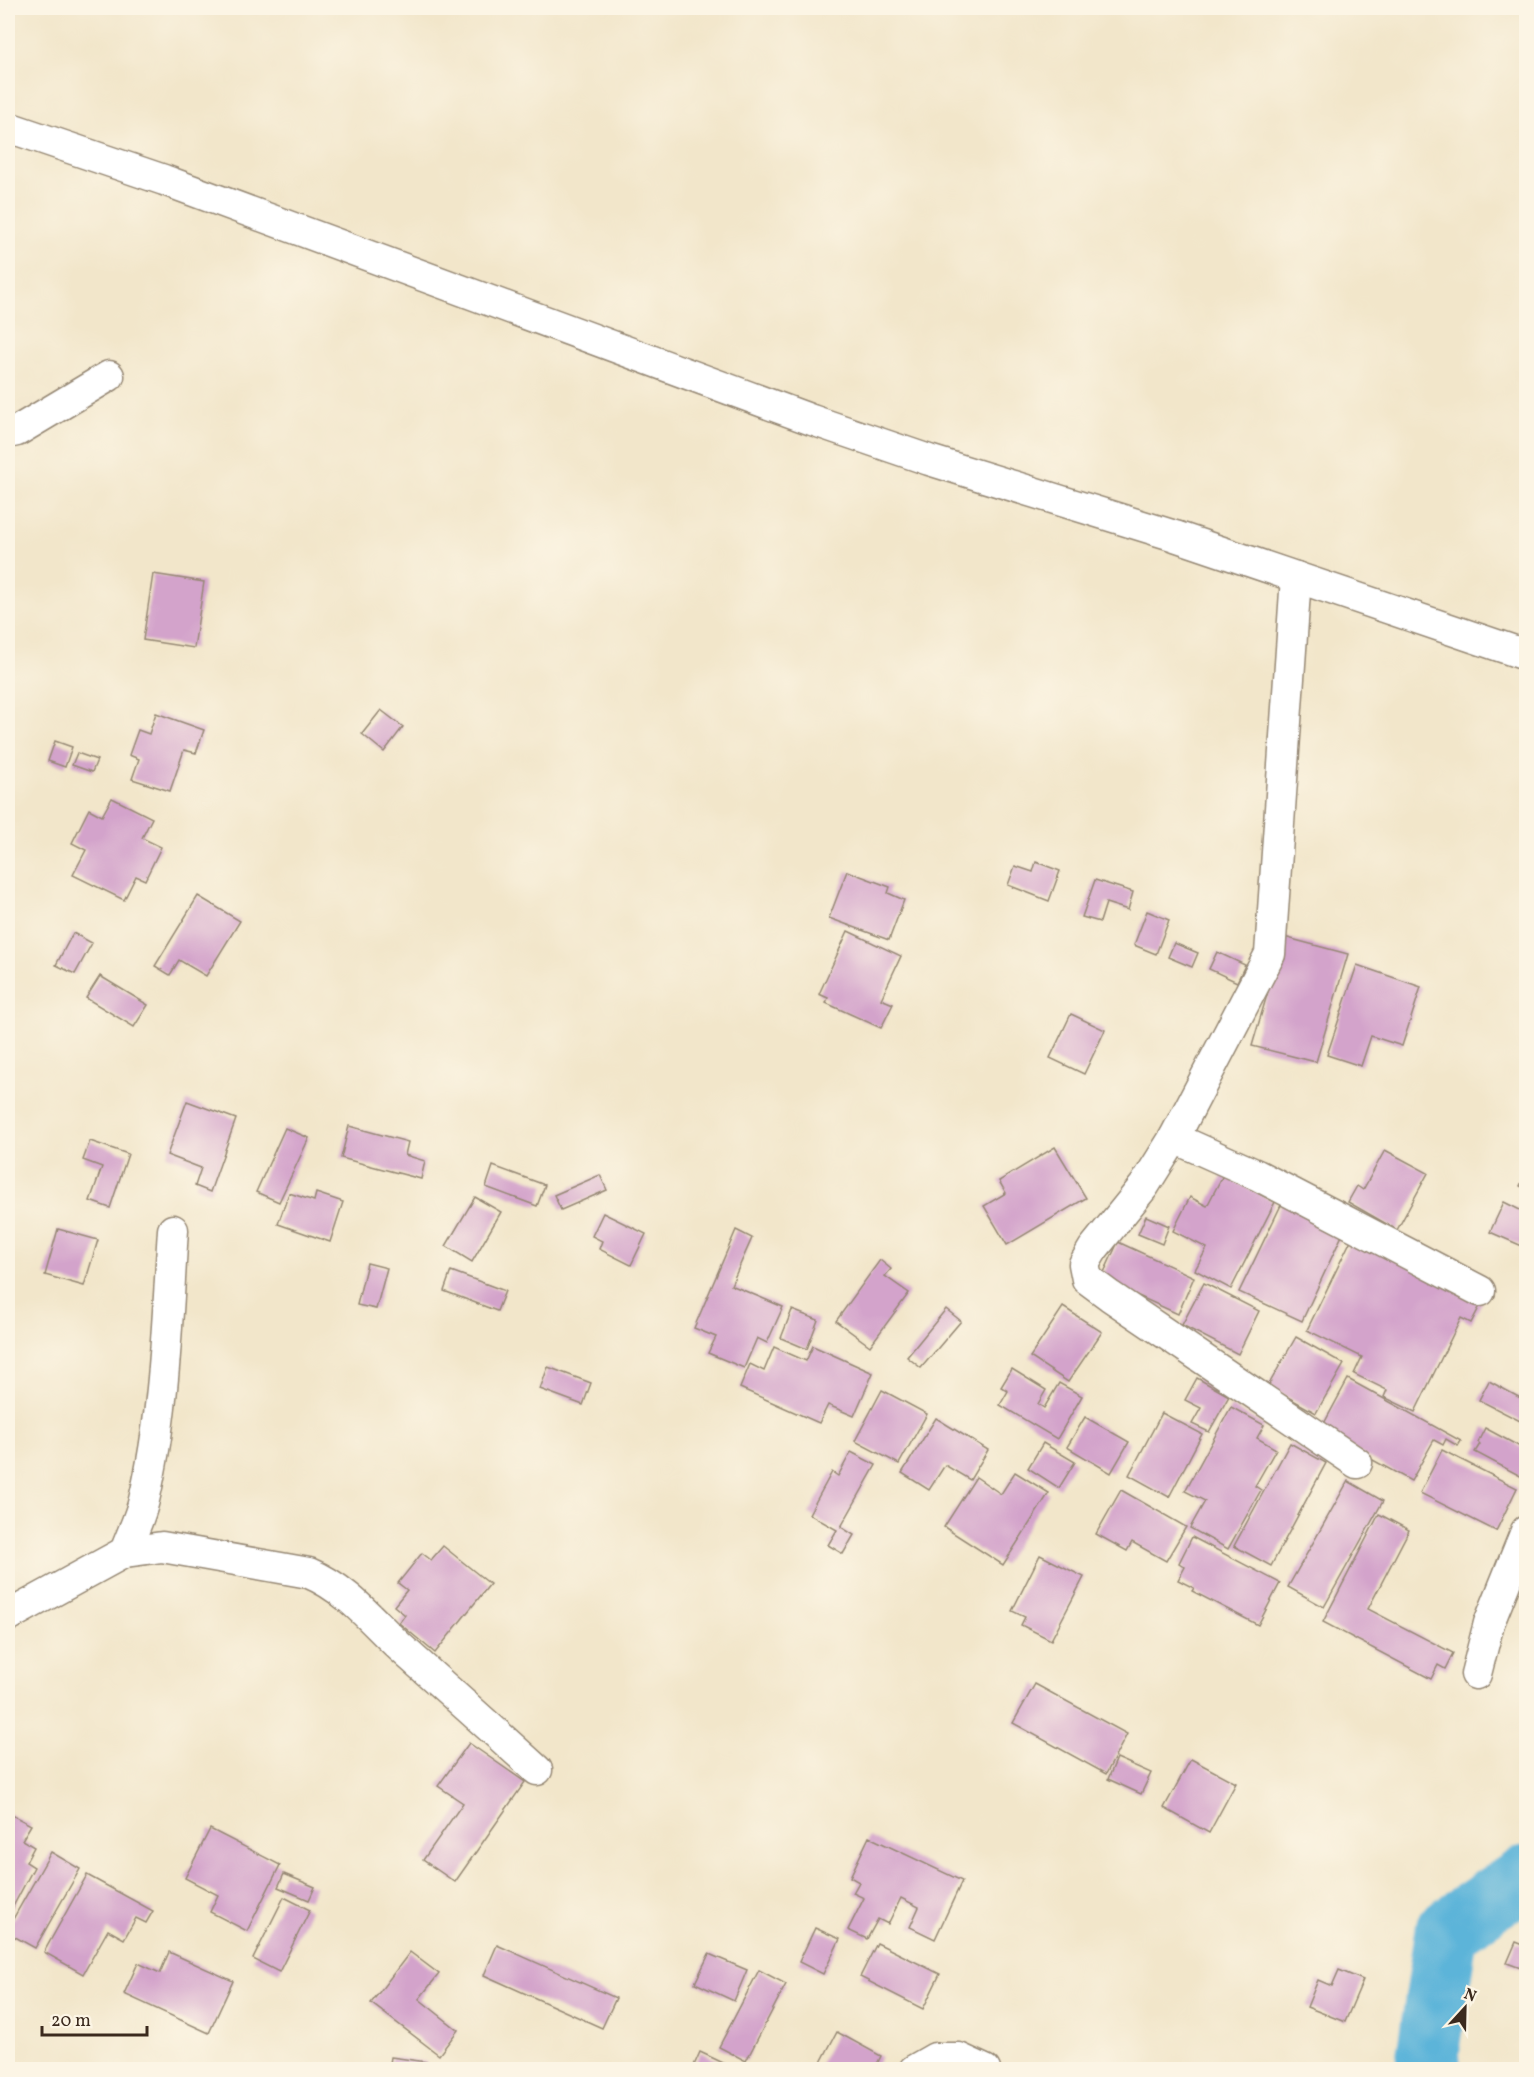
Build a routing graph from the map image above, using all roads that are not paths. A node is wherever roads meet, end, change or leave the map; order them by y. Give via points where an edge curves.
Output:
1 (8, 127) edge
2 (109, 376) dead end
3 (8, 433) edge
4 (1296, 577) junction
5 (1527, 655) edge
6 (1174, 1138) junction
7 (173, 1230) dead end
8 (1480, 1291) dead end
9 (1357, 1463) dead end
10 (1527, 1531) edge
11 (125, 1552) junction
12 (8, 1616) edge
13 (1476, 1674) dead end
14 (537, 1770) dead end
15 (914, 2070) edge
16 (986, 2070) edge

1 - 4 street via 164,180 823,423
2 - 3 street
4 - 5 street
4 - 6 street via 1270,954
6 - 8 street via 1257,1175
6 - 9 street via 1144,1186 1093,1249 1084,1264 1088,1279
7 - 11 street via 156,1433 144,1502
10 - 13 street via 1489,1623
11 - 12 street
11 - 14 street via 162,1547 309,1573 323,1579 340,1590
15 - 16 street via 935,2058 959,2058

